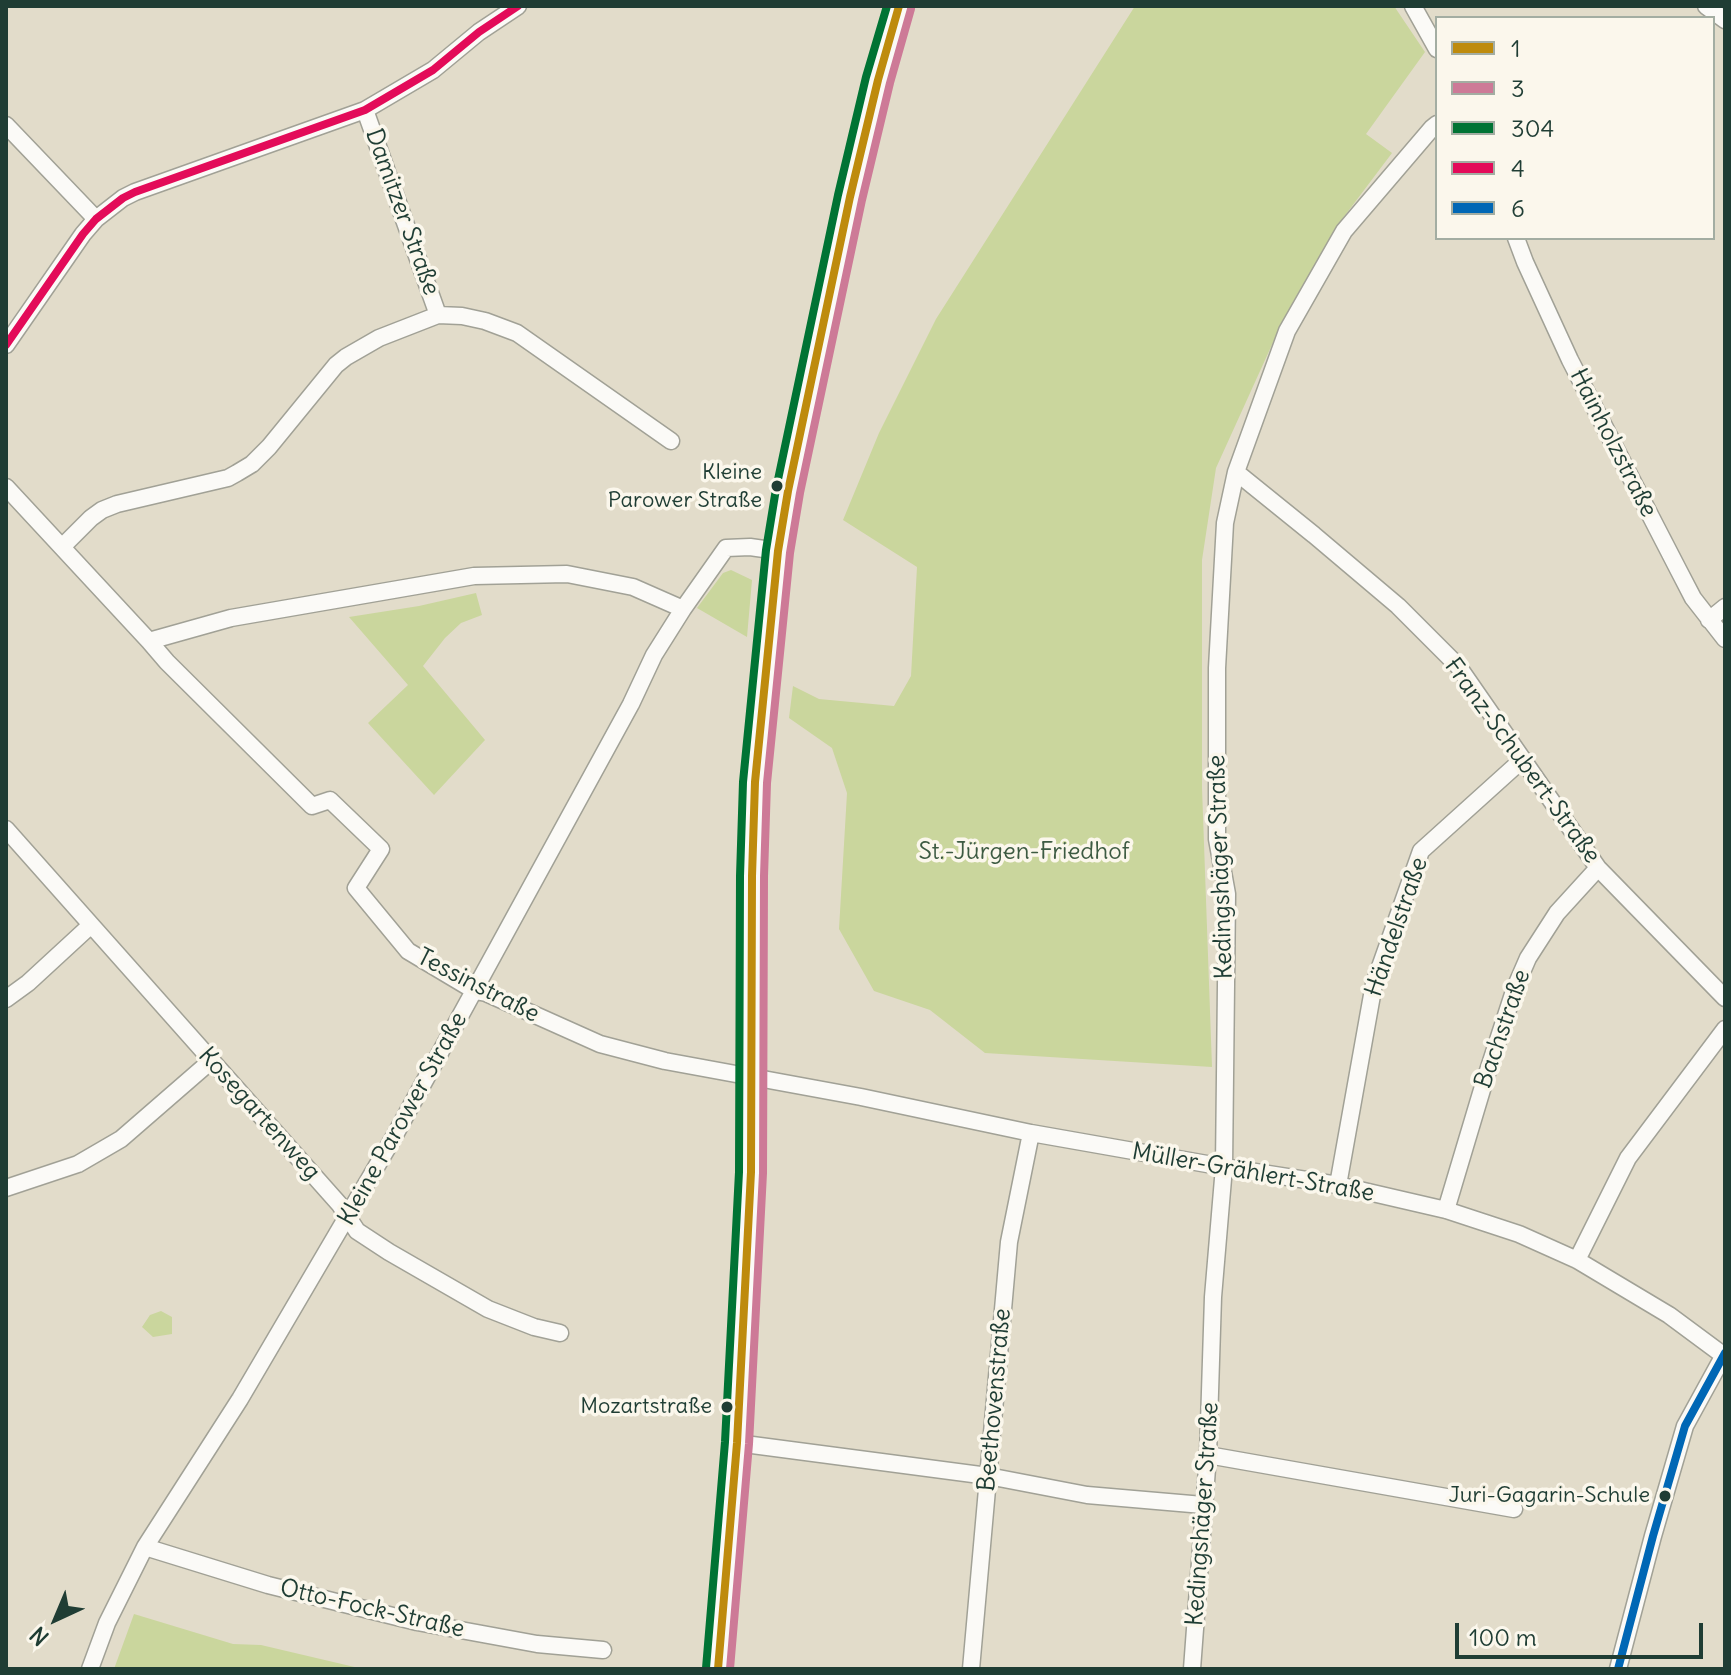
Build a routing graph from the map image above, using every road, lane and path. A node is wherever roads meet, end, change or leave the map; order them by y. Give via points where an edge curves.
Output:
1 (518, 6) edge
2 (899, 6) edge
3 (1413, 6) edge
4 (1706, 6) edge
5 (1725, 20) edge
6 (1435, 45) edge
7 (365, 110) junction
8 (6, 125) edge
9 (1435, 126) edge
10 (96, 219) junction
11 (1517, 240) edge
12 (438, 315) junction
13 (6, 345) edge
14 (671, 441) dead end
15 (1236, 472) junction
16 (6, 487) edge
17 (62, 547) junction
18 (778, 551) junction
19 (1725, 607) edge
20 (683, 609) junction
21 (1709, 620) junction
22 (1725, 639) edge
23 (149, 641) junction
24 (1523, 759) junction
25 (6, 829) edge
26 (1598, 868) junction
27 (91, 925) junction
28 (475, 991) junction
29 (1725, 998) edge
30 (6, 999) edge
31 (1725, 1029) edge
32 (212, 1060) junction
33 (750, 1076) junction
34 (1031, 1133) junction
35 (1224, 1167) junction
36 (1338, 1185) junction
37 (6, 1188) edge
38 (1446, 1210) junction
39 (348, 1218) junction
40 (1577, 1260) junction
41 (560, 1333) dead end
42 (1724, 1354) edge
43 (737, 1443) junction
44 (1208, 1455) junction
45 (988, 1476) junction
46 (1203, 1505) junction
47 (1514, 1509) dead end
48 (145, 1547) junction
49 (603, 1650) dead end
50 (90, 1669) edge
51 (718, 1669) edge
52 (971, 1669) edge
53 (1192, 1669) edge
54 (1618, 1669) edge

1 - 7 street via 425,75
2 - 18 main road via 850,197
3 - 6 street
4 - 5 street
7 - 10 street via 135,192
7 - 12 street, Damitzer Straße
8 - 10 street
9 - 15 street, Kedingshäger Straße via 1344,231 1287,331
10 - 13 street
11 - 21 street, Hainholzstraße via 1580,379
12 - 14 street via 473,318 517,333
12 - 17 street via 379,338 336,365 252,464 228,478 117,504 91,518
15 - 24 street, Franz-Schubert-Straße via 1398,606 1458,666
15 - 35 street, Kedingshäger Straße via 1225,523 1217,668 1217,839 1227,894
16 - 17 street
17 - 23 street
18 - 20 street, Kleine Parower Straße via 726,548
18 - 33 main road via 755,782
19 - 21 street
20 - 23 street via 633,587 567,574 474,576 231,618
20 - 28 street, Kleine Parower Straße
21 - 22 street, Hainholzstraße
23 - 28 street, Tessinstraße via 312,806 330,800 381,849 356,888 408,951
24 - 26 street, Franz-Schubert-Straße
24 - 36 street, Händelstraße via 1421,851 1374,984
25 - 27 street, Kosegartenweg
26 - 29 street, Franz-Schubert-Straße
26 - 38 street, Bachstraße via 1557,913 1528,958
27 - 30 street
27 - 32 street, Kosegartenweg
28 - 33 street, Tessinstraße via 600,1044
28 - 39 street, Kleine Parower Straße
31 - 40 street via 1628,1158
32 - 37 street via 121,1139 78,1164
32 - 39 street, Kosegartenweg
33 - 34 street, Müller-Grählert-Straße
33 - 43 main road via 751,1172
34 - 35 street, Müller-Grählert-Straße
34 - 45 street, Beethovenstraße via 1009,1242
35 - 36 street, Müller-Grählert-Straße
35 - 44 street, Kedingshäger Straße
36 - 38 street, Müller-Grählert-Straße
38 - 40 street, Müller-Grählert-Straße
39 - 41 street, Kosegartenweg via 357,1231 389,1252 488,1309
39 - 48 street, Kleine Parower Straße
40 - 42 street, Müller-Grählert-Straße
42 - 54 street via 1685,1426
43 - 45 street
43 - 51 main road
44 - 46 street, Kedingshäger Straße
44 - 47 street
45 - 46 street via 1087,1495
45 - 52 street, Beethovenstraße
46 - 53 street, Kedingshäger Straße
48 - 49 street, Otto-Fock-Straße via 417,1622
48 - 50 street, Kleine Parower Straße

